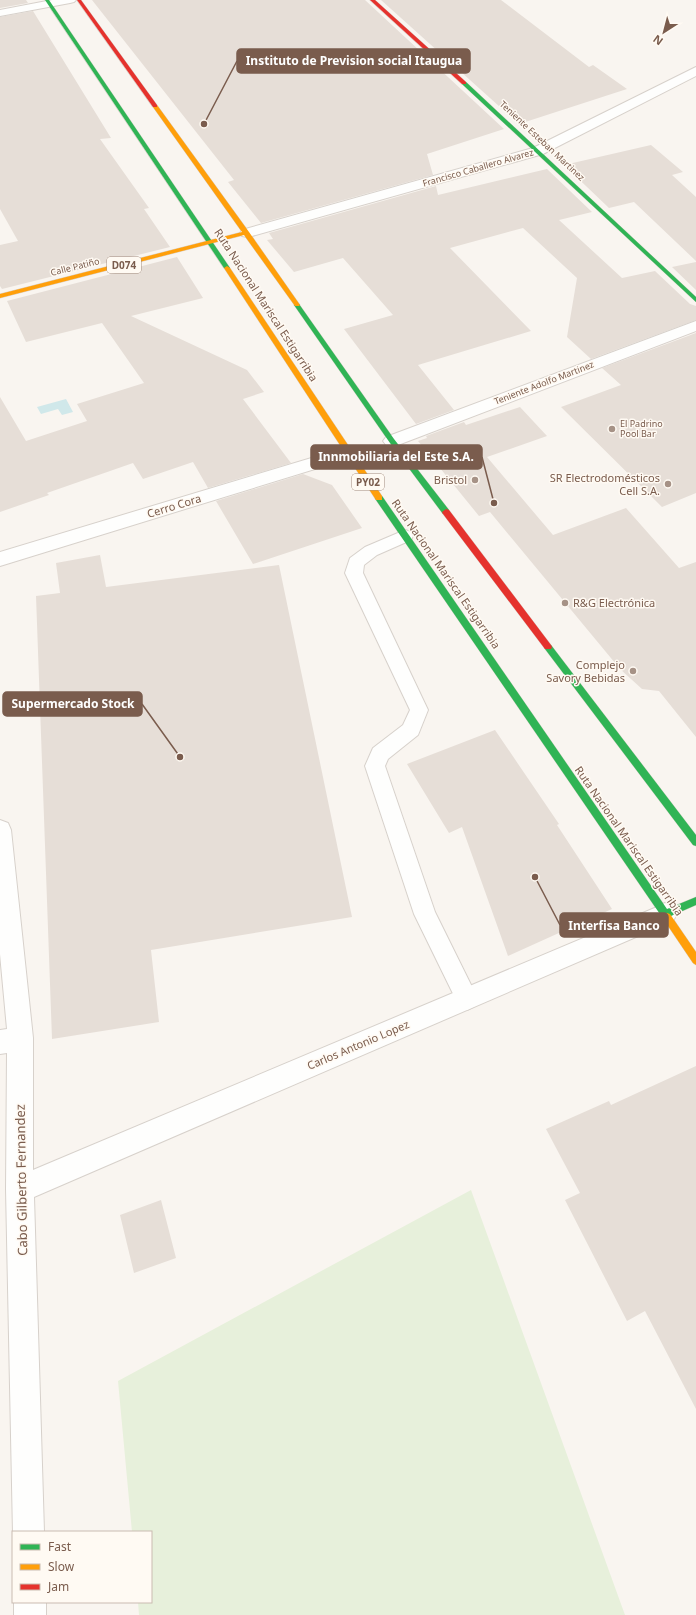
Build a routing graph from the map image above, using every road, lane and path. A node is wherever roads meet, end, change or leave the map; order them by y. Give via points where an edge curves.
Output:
1 (70, 0) edge
2 (79, 0) edge
3 (372, 0) edge
4 (48, 2) edge
5 (0, 13) edge
6 (696, 71) edge
7 (538, 150) junction
8 (247, 233) junction
9 (211, 243) junction
10 (0, 296) edge
11 (696, 300) edge
12 (696, 326) edge
13 (392, 441) junction
14 (348, 453) junction
15 (405, 536) junction
16 (0, 559) edge
17 (0, 830) edge
18 (696, 842) edge
19 (696, 901) edge
20 (665, 914) junction
21 (696, 960) edge
22 (467, 999) junction
23 (10, 1040) edge
24 (20, 1189) junction
25 (28, 1531) edge
26 (30, 1603) edge
27 (30, 1615) edge

1 - 4 street
2 - 8 main road, Ruta Nacional Mariscal Estigarribia
3 - 7 main road, Teniente Esteban Martinez
4 - 5 street
4 - 9 main road, Ruta Nacional Mariscal Estigarribia / PY02
6 - 7 street, Francisco Caballero Alvarez
7 - 8 street, Francisco Caballero Alvarez
7 - 11 main road, Teniente Esteban Martinez
8 - 9 main road, Calle Patiño / D074
8 - 13 main road, Ruta Nacional Mariscal Estigarribia
9 - 10 main road, Calle Patiño / D074
9 - 14 main road, Ruta Nacional Mariscal Estigarribia / PY02
12 - 13 street, Teniente Adolfo Martinez
13 - 18 main road, Ruta Nacional Mariscal Estigarribia
14 - 15 main road, Ruta Nacional Mariscal Estigarribia / PY02
14 - 16 street, Cerro Cora
15 - 20 main road, Ruta Nacional Mariscal Estigarribia / PY02
15 - 22 lane via 371,551 356,562 354,573 419,710 411,730 380,754 375,766 425,914
17 - 23 street, Cabo Gilberto Fernandez
19 - 20 main road, Carlos Antonio Lopez
20 - 21 main road, Ruta Nacional Mariscal Estigarribia / PY02
20 - 22 street, Carlos Antonio Lopez
22 - 24 street, Carlos Antonio Lopez
23 - 24 street, Cabo Gilberto Fernandez
24 - 25 street, Cabo Gilberto Fernandez
26 - 27 street

